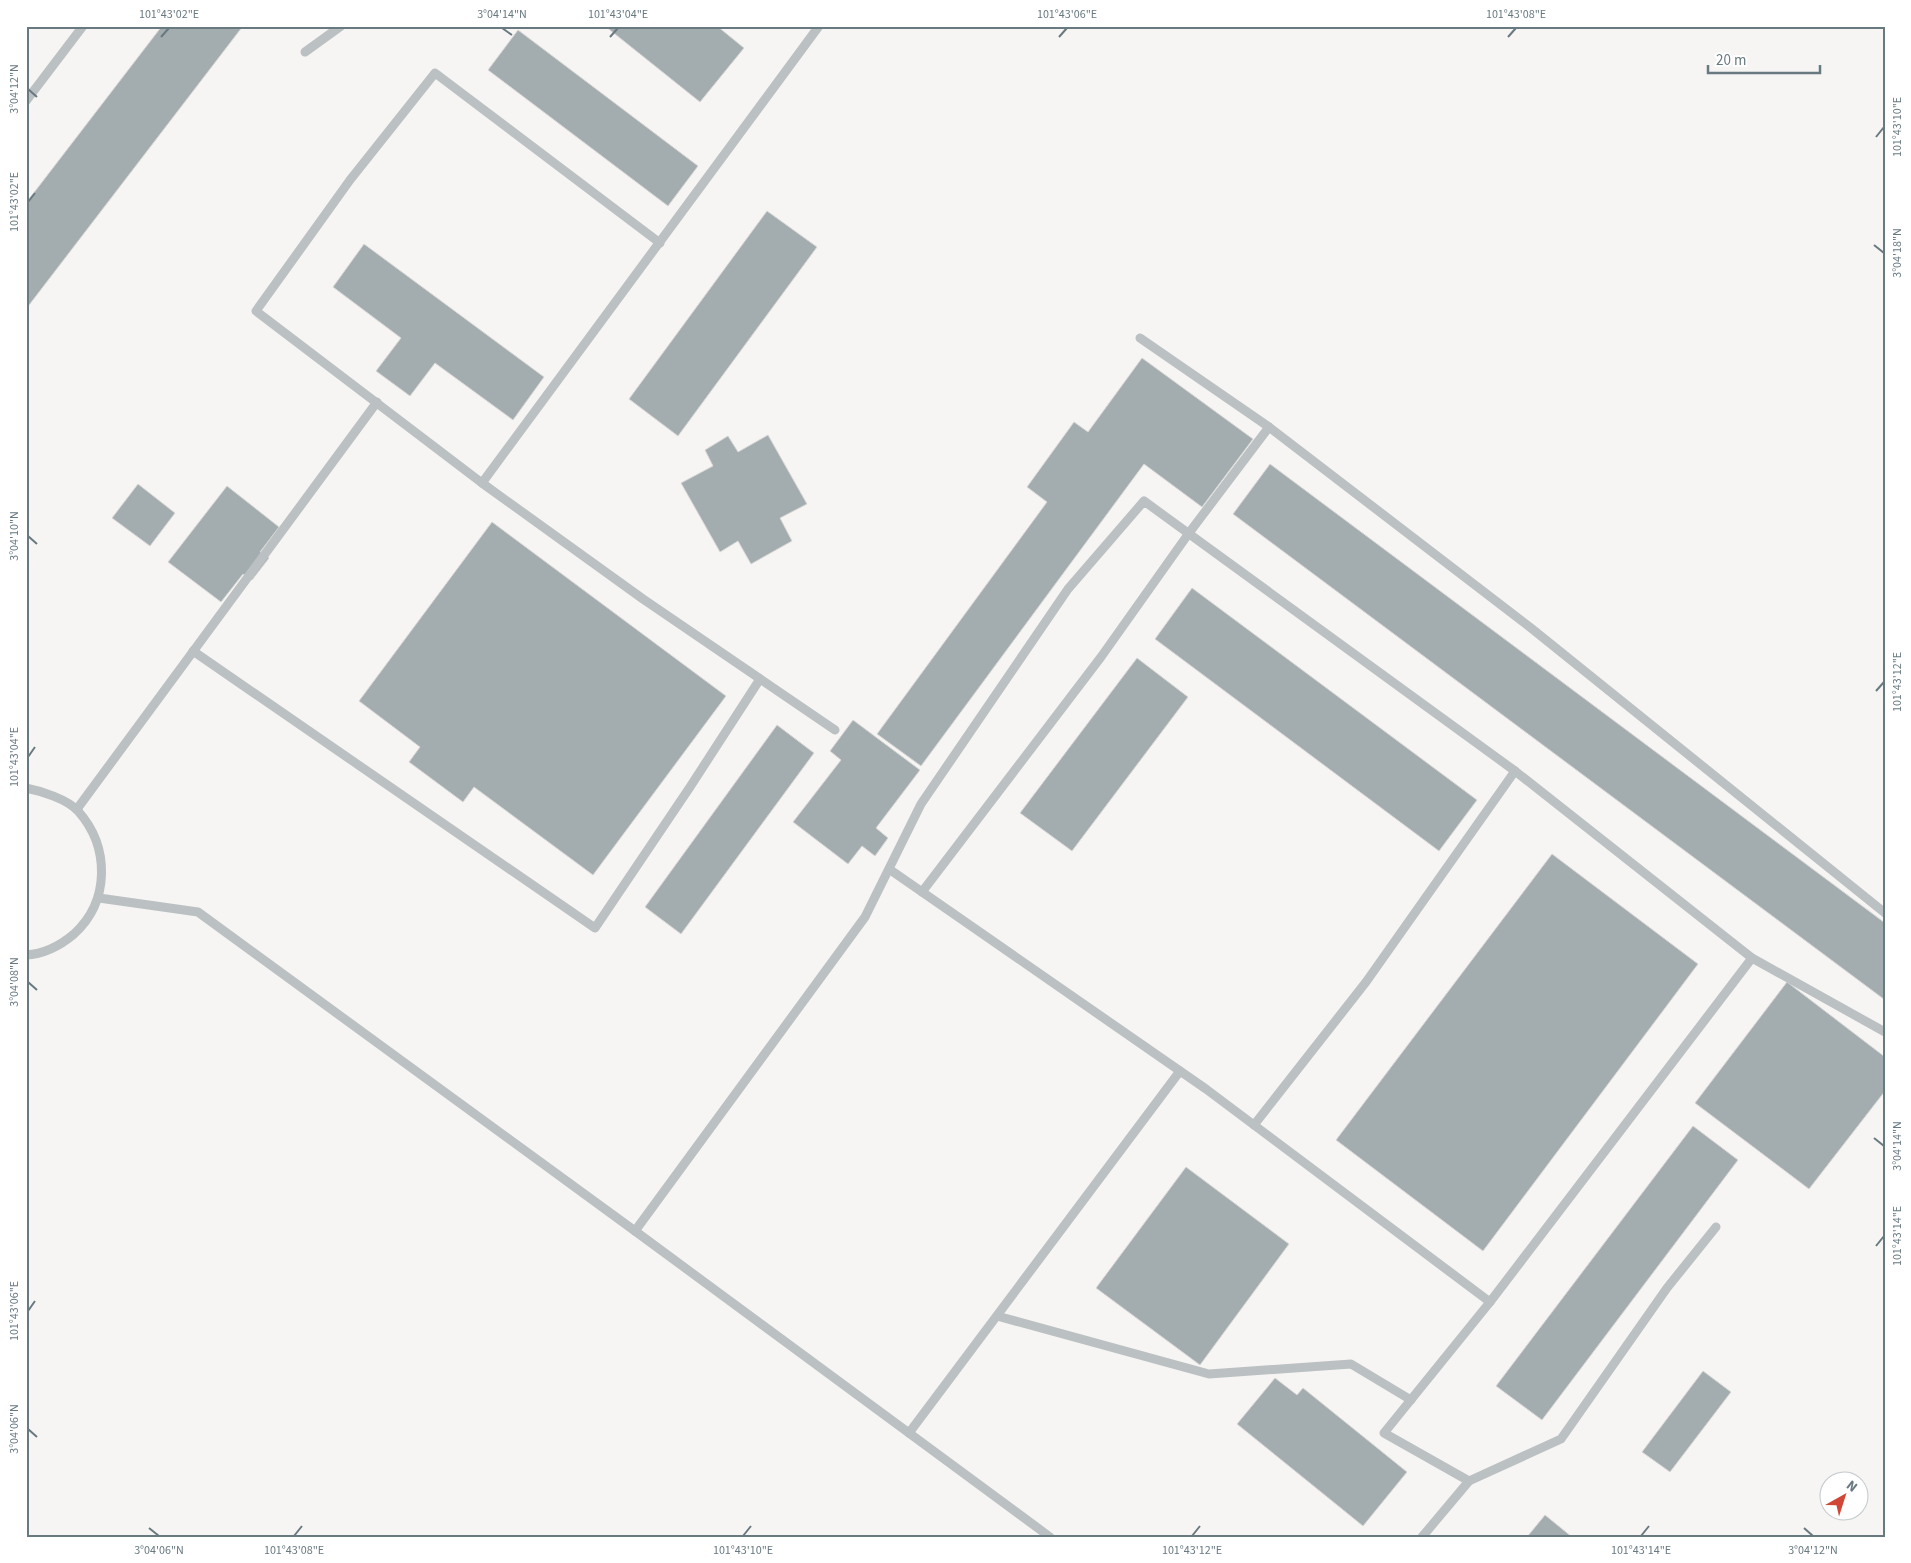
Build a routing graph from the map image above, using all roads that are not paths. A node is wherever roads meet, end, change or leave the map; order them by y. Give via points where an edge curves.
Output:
1 (83, 26) edge
2 (341, 26) edge
3 (820, 26) edge
4 (305, 52) dead end
5 (26, 101) edge
6 (660, 243) junction
7 (1140, 338) dead end
8 (377, 402) junction
9 (1269, 427) junction
10 (482, 483) junction
11 (1189, 533) junction
12 (193, 651) junction
13 (760, 679) junction
14 (835, 730) dead end
15 (1515, 771) junction
16 (26, 788) edge
17 (76, 809) junction
18 (889, 869) junction
19 (922, 892) junction
20 (98, 898) junction
21 (1885, 912) edge
22 (26, 955) edge
23 (1752, 958) junction
24 (1885, 1032) edge
25 (1180, 1071) junction
26 (1254, 1125) junction
27 (1716, 1227) dead end
28 (635, 1231) junction
29 (1490, 1302) junction
30 (997, 1316) junction
31 (1411, 1400) junction
32 (909, 1433) junction
33 (1469, 1481) junction
34 (1050, 1537) edge
35 (1422, 1537) edge

1 - 5 street
2 - 4 street
3 - 6 street
6 - 8 street via 436,73 350,180 256,311
6 - 10 street
7 - 9 street
8 - 10 street
8 - 12 street
9 - 11 street
9 - 21 street via 1531,628
10 - 13 street
11 - 15 street
11 - 18 street via 1144,501 1062,597 921,804
11 - 19 street via 1100,657
12 - 13 street via 595,928
12 - 17 street
13 - 14 street
15 - 23 street
15 - 26 street via 1366,982
16 - 17 street via 46,792
17 - 20 street via 88,824 98,848 102,872
18 - 19 street
18 - 28 street via 865,917
19 - 25 street
20 - 22 street via 85,924 63,944
20 - 28 street via 198,912
23 - 24 street
23 - 29 street
25 - 26 street
25 - 30 street
26 - 29 street
27 - 33 street via 1667,1288 1561,1439
28 - 32 street
29 - 31 street
30 - 31 street via 1209,1374 1351,1364
30 - 32 street
31 - 33 street via 1384,1433
32 - 34 street
33 - 35 street

